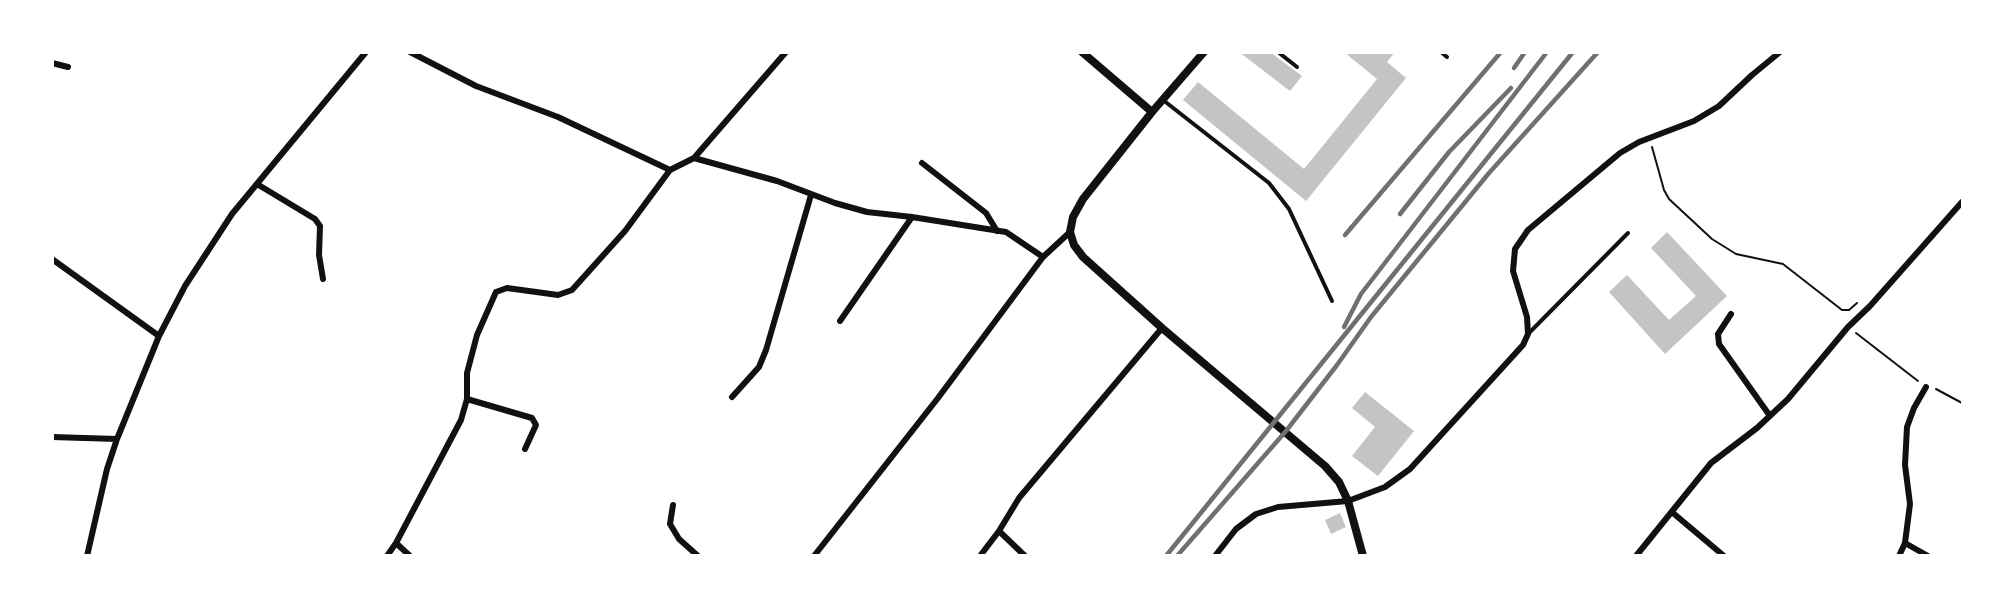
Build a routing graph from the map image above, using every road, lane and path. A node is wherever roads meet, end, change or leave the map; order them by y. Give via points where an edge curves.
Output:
1 (366, 52) edge
2 (410, 52) edge
3 (786, 52) edge
4 (1082, 52) edge
5 (1204, 52) edge
6 (1278, 52) edge
7 (1441, 52) edge
8 (1780, 52) edge
9 (1447, 57) dead end
10 (52, 63) edge
11 (1297, 67) dead end
12 (68, 68) dead end
13 (1163, 99) junction
14 (1152, 112) junction
15 (1649, 138) junction
16 (694, 158) junction
17 (922, 163) dead end
18 (670, 170) junction
19 (256, 184) junction
20 (811, 195) junction
21 (1962, 202) edge
22 (912, 217) junction
23 (997, 231) junction
24 (1070, 232) junction
25 (1628, 233) dead end
26 (1043, 257) junction
27 (52, 259) edge
28 (323, 279) dead end
29 (1332, 301) dead end
30 (1870, 306) junction
31 (1731, 314) dead end
32 (840, 321) dead end
33 (1848, 327) junction
34 (1162, 328) junction
35 (1528, 334) junction
36 (159, 336) junction
37 (1926, 387) junction
38 (732, 397) dead end
39 (467, 399) junction
40 (1962, 403) edge
41 (1770, 416) junction
42 (52, 437) edge
43 (117, 439) junction
44 (525, 449) dead end
45 (1348, 501) junction
46 (673, 505) dead end
47 (1673, 513) junction
48 (999, 531) junction
49 (396, 543) junction
50 (1905, 543) junction
51 (87, 555) edge
52 (387, 555) edge
53 (410, 555) edge
54 (698, 555) edge
55 (814, 555) edge
56 (981, 555) edge
57 (1025, 555) edge
58 (1215, 555) edge
59 (1362, 555) edge
60 (1636, 555) edge
61 (1724, 555) edge
62 (1899, 555) edge
63 (1928, 555) edge

1 - 19 street
2 - 18 street via 476,86 558,117
3 - 16 street
4 - 14 street
5 - 13 street
6 - 11 lane
7 - 9 lane
8 - 15 street via 1719,106 1694,121
10 - 12 street
13 - 14 street
13 - 29 lane via 1269,183 1289,209
14 - 24 street via 1083,199
15 - 30 path via 1669,199 1712,239 1736,254 1783,264 1842,309 1849,310 1859,303
15 - 35 street via 1611,161 1528,230 1515,249 1513,271
16 - 18 street
16 - 20 street
17 - 23 street via 986,213
18 - 39 street via 625,231 572,290 558,295 507,288 496,292 467,372
19 - 28 street via 315,219 320,226
19 - 36 street via 206,251
20 - 22 street via 867,212
20 - 38 street via 766,350 759,367
21 - 30 street
22 - 23 street
22 - 32 street
23 - 26 street via 1015,237
24 - 26 street
24 - 34 street via 1083,257
25 - 35 lane
26 - 55 street
27 - 36 street
30 - 33 street
31 - 41 street via 1718,334 1719,344
33 - 37 path
33 - 41 street
34 - 45 street via 1325,465
34 - 48 street via 1019,498
35 - 45 street via 1523,345 1410,469 1385,487
36 - 43 street
37 - 40 path via 1941,390
37 - 50 street via 1907,427 1905,465 1910,504
39 - 44 street via 532,418 536,425
39 - 49 street via 461,420
41 - 47 street via 1712,464
42 - 43 street
43 - 51 street
45 - 58 street via 1278,507 1256,514 1236,529
45 - 59 street
46 - 54 street via 670,524 679,539
47 - 60 street
47 - 61 street
48 - 56 street
48 - 57 street
49 - 52 street
49 - 53 street
50 - 62 street
50 - 63 street

